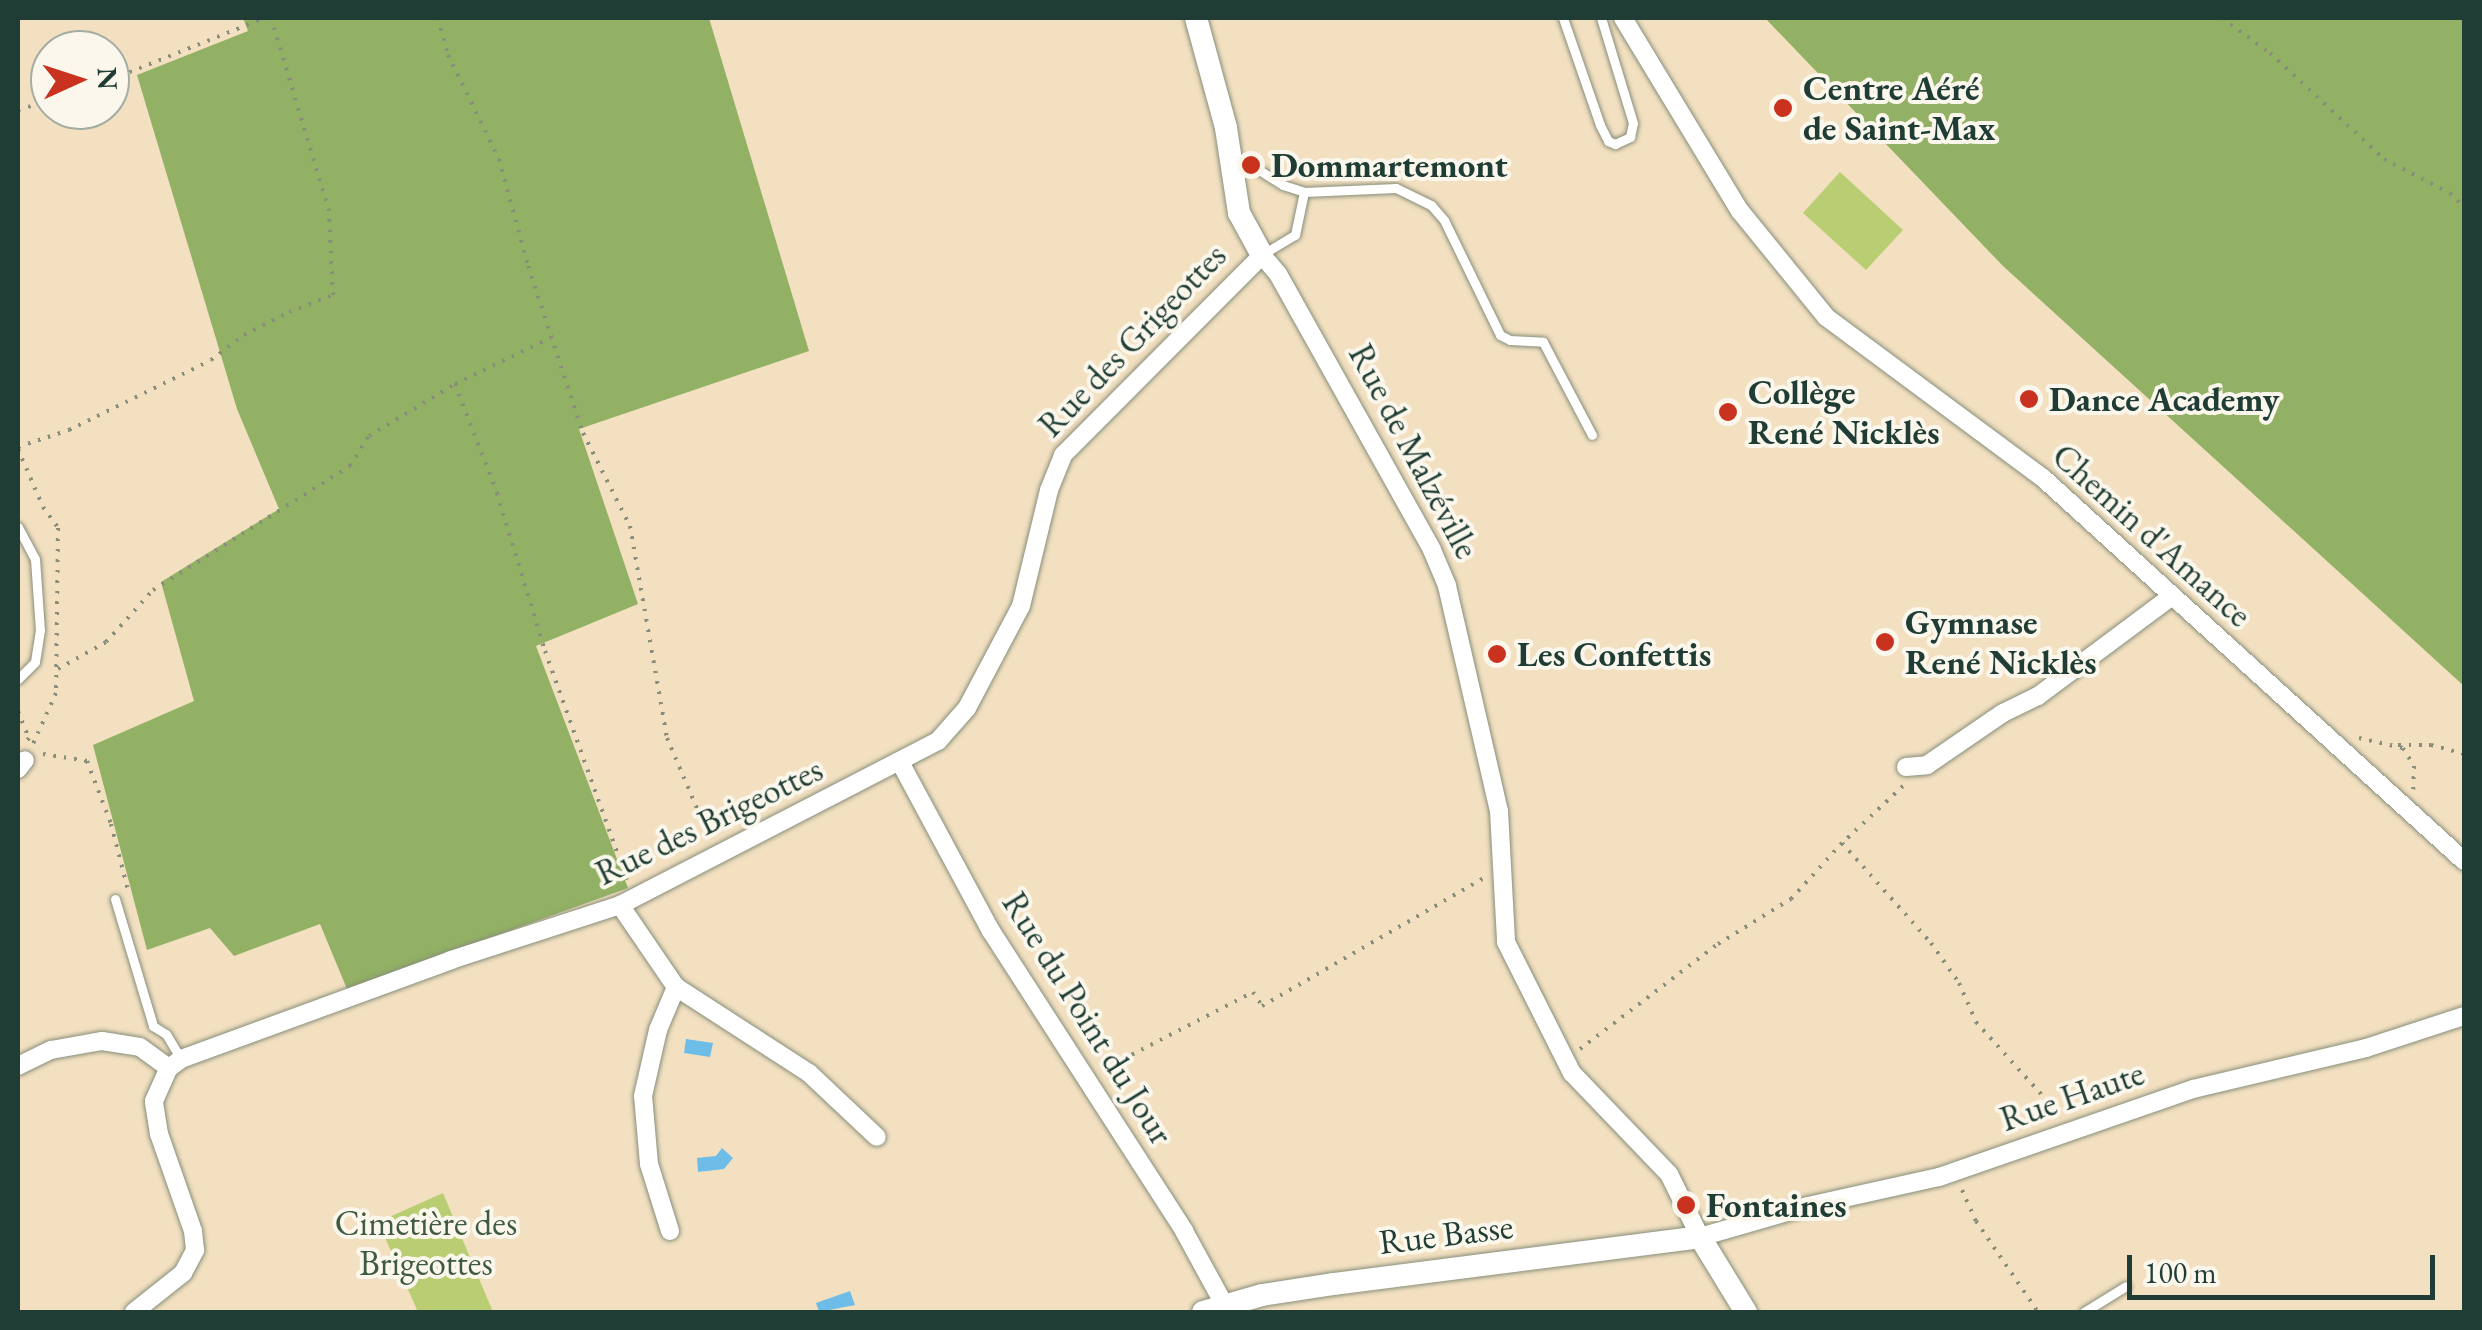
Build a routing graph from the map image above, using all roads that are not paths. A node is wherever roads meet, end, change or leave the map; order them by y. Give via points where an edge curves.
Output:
1 (1196, 18) edge
2 (1563, 18) edge
3 (1601, 18) edge
4 (1623, 18) edge
5 (1229, 161) junction
6 (1304, 192) junction
7 (1262, 255) junction
8 (1592, 436) dead end
9 (18, 527) edge
10 (1038, 532) joint
11 (2172, 596) junction
12 (18, 679) edge
13 (901, 764) junction
14 (1906, 766) road end
15 (2464, 862) edge
16 (115, 899) dead end
17 (627, 902) junction
18 (676, 987) junction
19 (2464, 1016) edge
20 (175, 1063) junction
21 (21, 1064) edge
22 (876, 1136) dead end
23 (670, 1231) dead end
24 (1700, 1238) junction
25 (2126, 1286) dead end
26 (1213, 1308) edge
27 (134, 1312) edge
28 (1746, 1312) edge
29 (2084, 1312) edge

1 - 5 street, Rue de Malzéville
2 - 3 lane via 1600,125 1615,144 1630,136 1633,123
4 - 11 street, Chemin d'Amance via 1740,211 1826,317 2043,478
5 - 6 lane
5 - 7 street, Rue de Malzéville via 1239,213
6 - 7 lane via 1295,235
6 - 8 lane via 1396,188 1432,206 1500,334 1542,342
7 - 10 street, Rue des Grigeottes via 1071,444 1055,470
7 - 24 street, Rue de Malzéville via 1440,567 1486,742 1498,811 1506,942 1564,1061 1669,1174
9 - 12 lane via 35,559 40,630 34,662
10 - 13 street, Rue des Brigeottes via 1027,590 991,668 952,729
11 - 14 street via 2038,696 1927,766
11 - 15 street, Chemin d'Amance
13 - 17 street, Rue des Brigeottes
13 - 26 street, Rue du Point du Jour via 991,931 1184,1231
16 - 20 lane via 152,1026 166,1034
17 - 18 street
17 - 20 street, Rue des Brigeottes
18 - 22 street via 809,1073
18 - 23 street via 643,1096 649,1164
19 - 24 street, Rue Haute via 2366,1048 2193,1089 1954,1172
20 - 21 street via 140,1047 102,1041 68,1044
20 - 27 street via 154,1093 159,1134 195,1250 183,1273
24 - 26 street, Rue Basse via 1334,1284
24 - 28 street
25 - 29 lane

